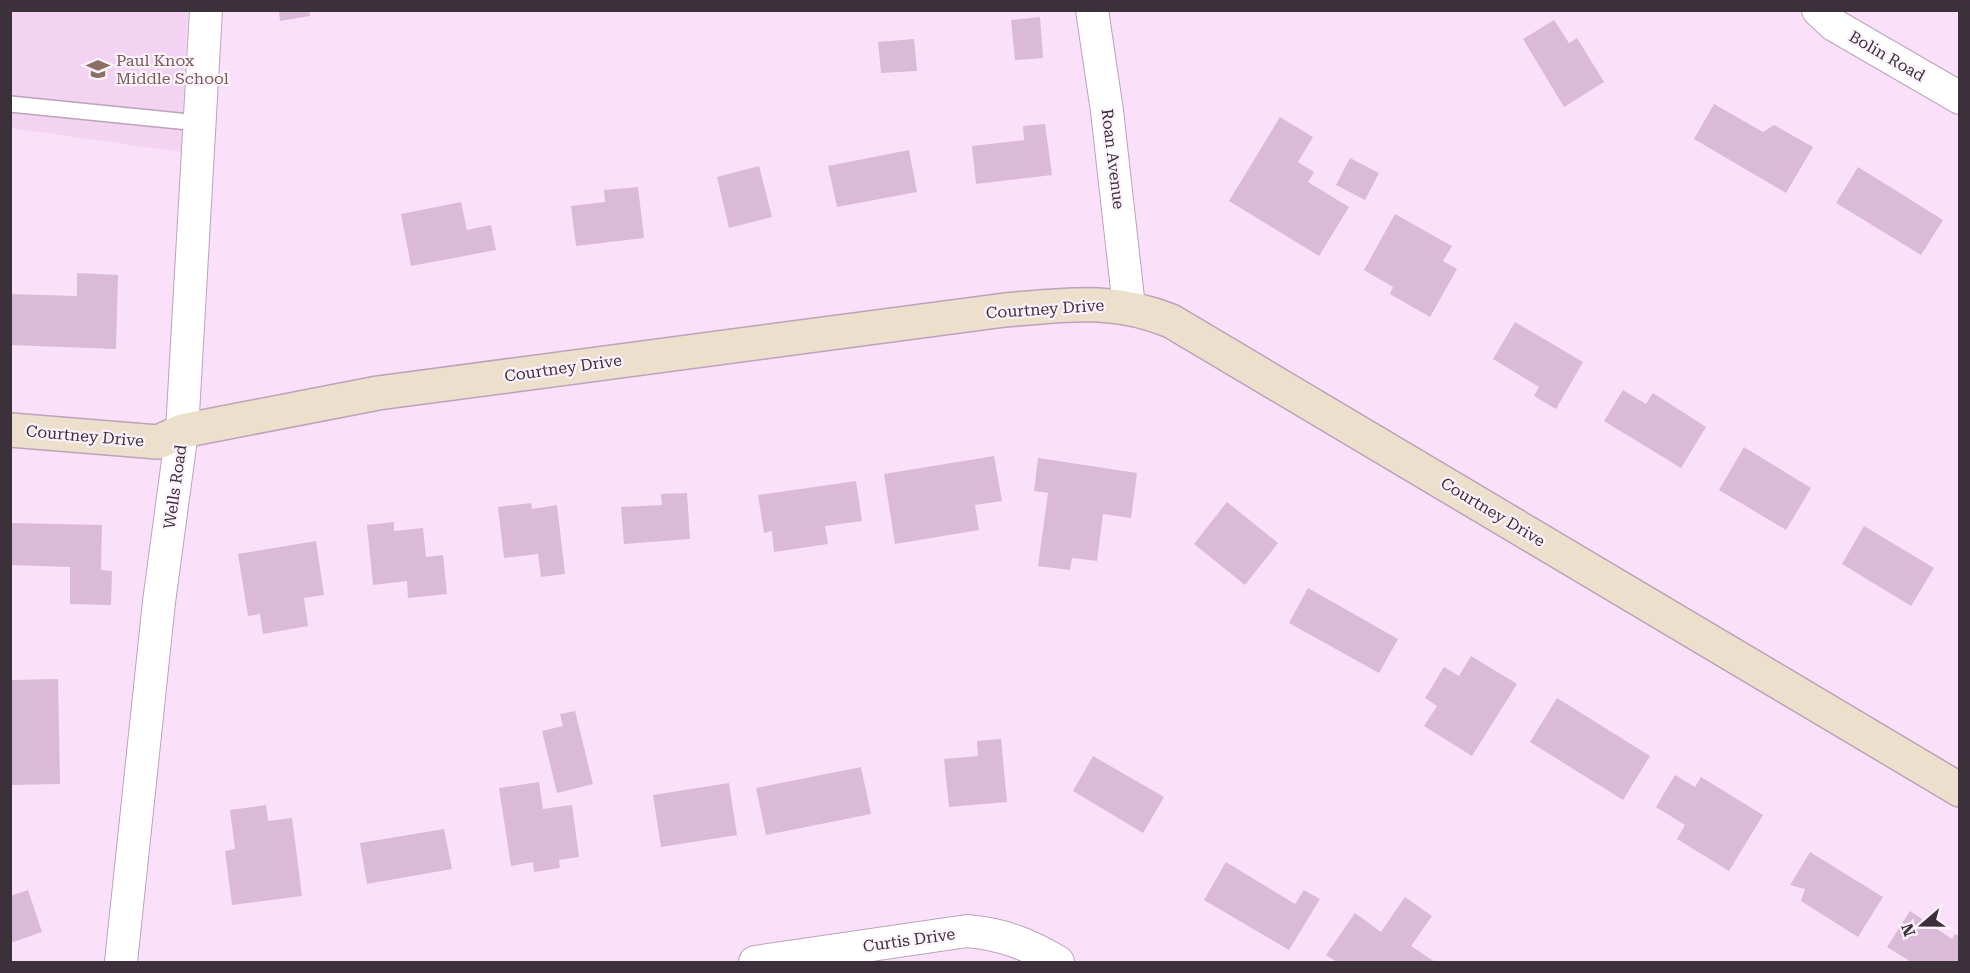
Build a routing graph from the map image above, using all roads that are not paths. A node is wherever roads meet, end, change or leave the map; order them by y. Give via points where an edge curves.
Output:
1 (206, 10) edge
2 (1092, 10) edge
3 (1818, 10) edge
4 (1959, 98) edge
5 (10, 104) edge
6 (200, 123) junction
7 (1129, 307) junction
8 (10, 430) edge
9 (183, 431) junction
10 (1959, 790) edge
11 (121, 963) edge
12 (755, 963) edge
13 (1058, 963) edge

1 - 6 street, Wells Road
2 - 7 street, Roan Avenue
3 - 4 street, Bolin Road via 1834,25
5 - 6 lane
6 - 9 street, Wells Road
7 - 9 street, Courtney Drive via 1090,302 1005,310 378,393
7 - 10 street, Courtney Drive via 1171,321
8 - 9 street, Courtney Drive via 158,442
9 - 11 street, Wells Road via 157,625
12 - 13 street, Curtis Drive via 967,931 1018,941

